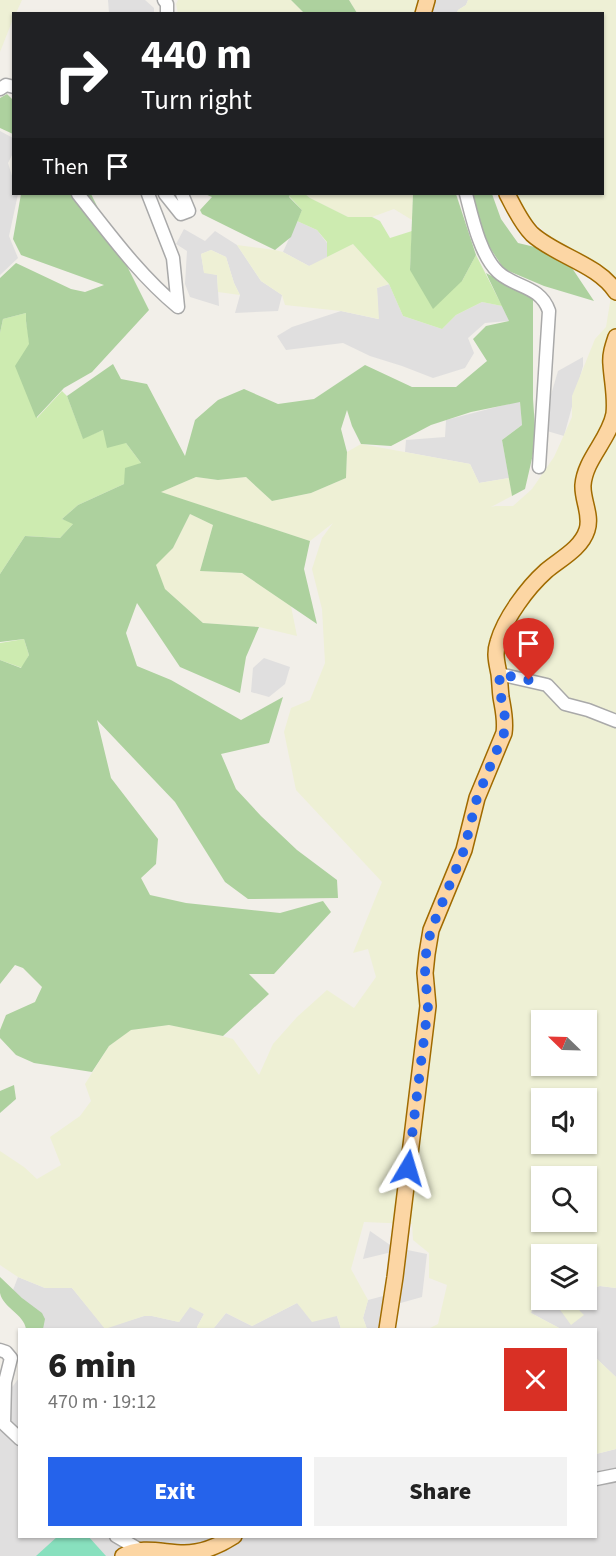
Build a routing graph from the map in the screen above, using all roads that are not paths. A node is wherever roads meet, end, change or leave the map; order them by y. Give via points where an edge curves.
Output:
1 (79, 195) edge
2 (148, 195) edge
3 (166, 195) edge
4 (182, 195) edge
5 (466, 195) edge
6 (508, 195) edge
7 (616, 292) edge
8 (616, 337) edge
9 (539, 467) dead end
10 (499, 674) junction
11 (616, 721) edge
12 (387, 1328) edge
13 (0, 1350) edge
14 (18, 1437) edge
15 (616, 1475) edge
16 (597, 1479) edge
17 (119, 1538) edge
18 (231, 1538) edge
19 (140, 1550) junction
20 (123, 1556) edge

1 - 2 street via 124,252 178,307 173,258
3 - 4 street via 182,214 189,212
5 - 9 street via 489,262 505,277 532,289 549,311
6 - 7 main road via 530,232 599,274
8 - 10 main road via 611,354 613,416 583,483 587,531 578,546 527,592 506,622 496,650
10 - 11 street via 547,685 565,704
10 - 12 main road via 504,733 477,798 464,850 431,930 426,954 428,1006
13 - 14 street via 11,1358 5,1382 4,1424
15 - 16 street
17 - 19 street
18 - 19 main road via 186,1553
19 - 20 main road

